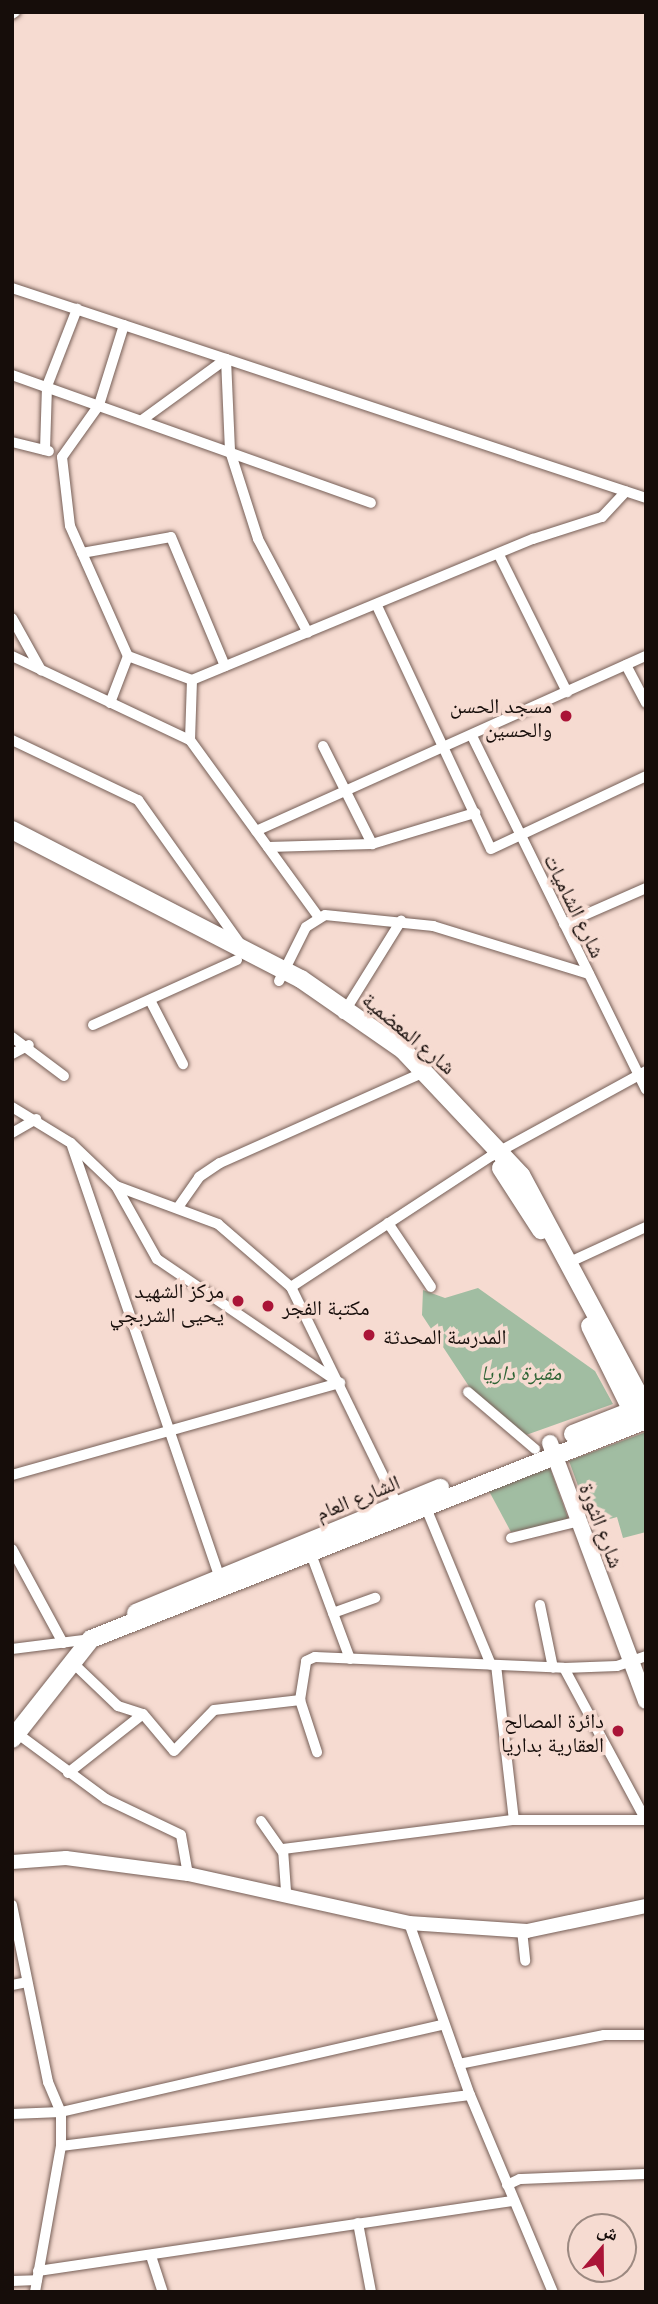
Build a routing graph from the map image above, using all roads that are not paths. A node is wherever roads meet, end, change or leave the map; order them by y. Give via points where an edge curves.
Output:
1 (12, 288) edge
2 (77, 309) junction
3 (124, 325) junction
4 (226, 359) junction
5 (12, 375) edge
6 (47, 386) junction
7 (99, 405) junction
8 (142, 421) junction
9 (12, 442) edge
10 (45, 450) junction
11 (230, 451) junction
12 (62, 457) junction
13 (626, 491) junction
14 (646, 498) edge
15 (371, 503) dead end
16 (82, 553) junction
17 (500, 557) junction
18 (377, 606) junction
19 (12, 618) edge
20 (308, 633) junction
21 (12, 656) edge
22 (128, 656) junction
23 (646, 656) edge
24 (626, 665) junction
25 (225, 666) junction
26 (41, 670) junction
27 (192, 680) junction
28 (567, 692) junction
29 (110, 703) junction
30 (646, 703) edge
31 (472, 736) junction
32 (12, 740) edge
33 (190, 740) junction
34 (323, 746) dead end
35 (445, 747) junction
36 (646, 776) edge
37 (344, 789) junction
38 (475, 813) junction
39 (12, 830) edge
40 (256, 831) junction
41 (522, 837) junction
42 (12, 843) edge
43 (372, 844) junction
44 (268, 847) junction
45 (646, 888) edge
46 (318, 916) junction
47 (401, 921) junction
48 (564, 924) junction
49 (241, 955) junction
50 (589, 974) junction
51 (281, 976) junction
52 (151, 1002) junction
53 (345, 1011) junction
54 (93, 1025) dead end
55 (12, 1037) edge
56 (29, 1045) junction
57 (12, 1054) edge
58 (183, 1064) dead end
59 (642, 1073) edge
60 (420, 1074) junction
61 (64, 1076) dead end
62 (646, 1090) edge
63 (12, 1107) edge
64 (36, 1119) junction
65 (12, 1133) edge
66 (71, 1143) junction
67 (496, 1154) junction
68 (116, 1186) junction
69 (179, 1206) junction
70 (388, 1223) junction
71 (646, 1227) edge
72 (572, 1261) junction
73 (291, 1287) junction
74 (431, 1287) dead end
75 (340, 1383) junction
76 (468, 1392) dead end
77 (642, 1412) edge
78 (173, 1430) junction
79 (546, 1449) junction
80 (12, 1475) edge
81 (423, 1501) junction
82 (400, 1510) junction
83 (579, 1521) junction
84 (511, 1538) dead end
85 (12, 1549) edge
86 (312, 1554) junction
87 (222, 1584) junction
88 (375, 1598) dead end
89 (540, 1605) dead end
90 (333, 1613) junction
91 (90, 1639) junction
92 (63, 1643) junction
93 (12, 1649) edge
94 (639, 1658) edge
95 (351, 1659) junction
96 (74, 1664) junction
97 (494, 1665) junction
98 (558, 1668) junction
99 (300, 1700) junction
100 (646, 1700) edge
101 (143, 1714) junction
102 (15, 1736) edge
103 (317, 1752) dead end
104 (68, 1773) junction
105 (514, 1820) junction
106 (646, 1820) edge
107 (261, 1821) dead end
108 (283, 1852) junction
109 (12, 1862) edge
110 (188, 1874) junction
111 (286, 1891) junction
112 (12, 1905) edge
113 (646, 1906) edge
114 (409, 1923) junction
115 (522, 1930) junction
116 (525, 1961) dead end
117 (27, 1982) junction
118 (12, 1985) edge
119 (444, 2024) junction
120 (646, 2035) edge
121 (459, 2064) junction
122 (470, 2095) junction
123 (61, 2112) junction
124 (12, 2114) edge
125 (61, 2146) junction
126 (646, 2174) edge
127 (507, 2185) junction
128 (514, 2201) junction
129 (358, 2222) junction
130 (150, 2256) junction
131 (12, 2281) edge
132 (37, 2281) edge
133 (163, 2292) edge
134 (371, 2292) edge
135 (553, 2292) edge

1 - 2 street
2 - 3 street
2 - 6 street
3 - 4 street
3 - 7 street
4 - 8 street
4 - 11 street
4 - 13 street
5 - 6 street
6 - 7 street
6 - 10 street
7 - 8 street
7 - 12 street
8 - 11 street
9 - 10 street
10 - 12 street
11 - 15 street
11 - 20 street via 258,539
12 - 16 street via 70,526
13 - 14 street
13 - 17 street via 601,517
16 - 22 street
16 - 25 street via 171,537
17 - 18 street
17 - 28 street
18 - 20 street
18 - 35 street
19 - 26 street
20 - 25 street
21 - 26 street
22 - 27 street
22 - 29 street
23 - 24 street
24 - 28 street
24 - 30 street
25 - 27 street
26 - 29 street
27 - 33 street
28 - 31 street
29 - 33 street
31 - 35 street
31 - 41 street, شارع الشاميات
32 - 49 street via 138,800
33 - 40 street
34 - 37 street
35 - 37 street
35 - 38 street
36 - 41 street
37 - 40 street
37 - 43 street
38 - 41 street via 491,849
38 - 43 street
39 - 49 main road, شارع المعضمية
40 - 44 street
41 - 48 street, شارع الشاميات
42 - 49 main road, شارع المعضمية
43 - 44 street
44 - 46 street
45 - 48 street
46 - 47 street
46 - 51 street via 306,926
47 - 50 street via 457,932
47 - 53 street
48 - 50 street, شارع الشاميات
49 - 51 main road, شارع المعضمية
49 - 52 street
50 - 59 street, شارع الشاميات
51 - 53 main road, شارع المعضمية
52 - 54 street
52 - 58 street
53 - 60 main road, شارع المعضمية
53 - 67 main road, شارع المعضمية via 424,1069
55 - 56 street
56 - 57 street
56 - 61 street
59 - 62 street, شارع الشاميات
59 - 67 street
60 - 67 main road, شارع المعضمية
60 - 69 street via 220,1163 199,1177
63 - 64 street
64 - 65 street
64 - 66 street
66 - 68 street
66 - 78 street
67 - 70 street
67 - 72 main road, شارع المعضمية
67 - 77 main road, شارع المعضمية
68 - 69 street
68 - 75 street via 157,1259
69 - 73 street via 250,1247
70 - 73 street
70 - 74 street
71 - 72 street
72 - 77 main road, شارع المعضمية
73 - 75 street
75 - 78 street
75 - 82 street
76 - 79 street
77 - 79 main road, الشارع العام
78 - 80 street
78 - 87 street
79 - 81 main road, الشارع العام
79 - 83 main road, شارع الثورة
81 - 82 main road, الشارع العام
81 - 97 street
82 - 86 main road
82 - 87 main road, الشارع العام
83 - 84 street
83 - 94 main road, شارع الثورة
85 - 92 street
86 - 87 main road
86 - 90 street
87 - 91 main road, الشارع العام via 122,1619
88 - 90 street
89 - 98 street
90 - 95 street
91 - 92 street
91 - 96 main road
92 - 93 street
94 - 98 street
94 - 100 main road, شارع الثورة
95 - 97 street
95 - 99 street via 306,1661
96 - 101 street via 118,1706
96 - 102 main road
97 - 98 street
97 - 105 street
98 - 106 street
99 - 101 street via 214,1710 174,1751
99 - 103 street
101 - 104 street
102 - 104 street
104 - 110 street via 181,1835
105 - 106 street
105 - 108 street
107 - 108 street
108 - 111 street
109 - 110 street via 66,1858
110 - 111 street
111 - 114 street
112 - 117 street
113 - 115 street
114 - 115 street
114 - 119 street
115 - 116 street
117 - 118 street
117 - 123 street
119 - 121 street
119 - 123 street
120 - 121 street via 604,2035
121 - 122 street
122 - 125 street
122 - 127 street
123 - 124 street
123 - 125 street
125 - 132 street
126 - 127 street
127 - 128 street
128 - 129 street
128 - 135 street
129 - 130 street
129 - 134 street
130 - 132 street
130 - 133 street
131 - 132 street

